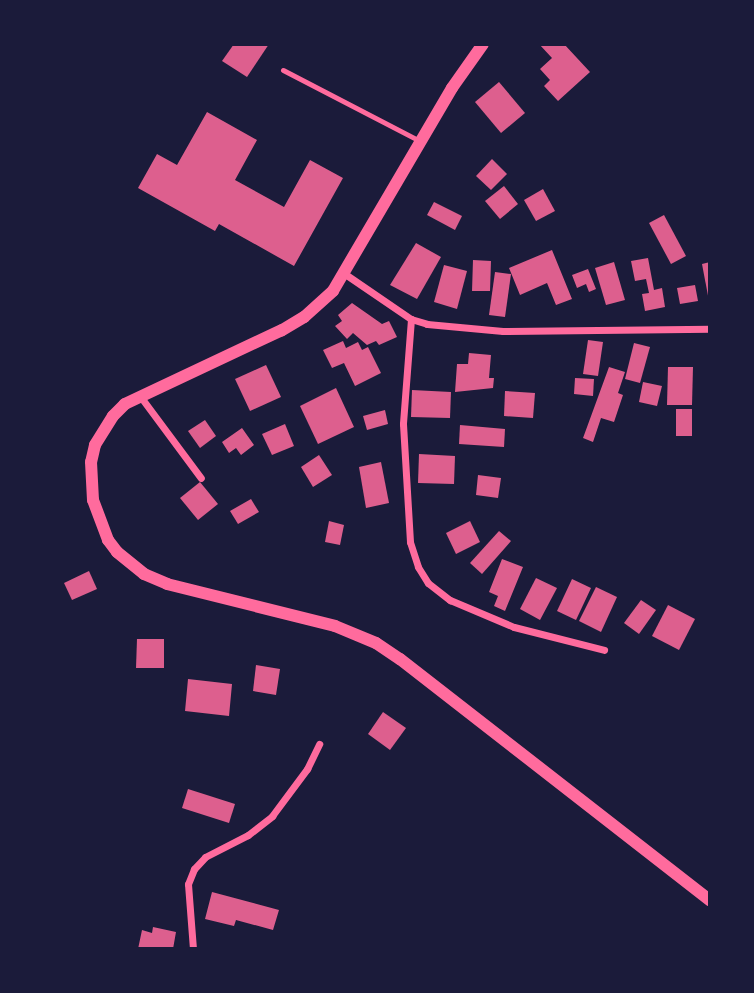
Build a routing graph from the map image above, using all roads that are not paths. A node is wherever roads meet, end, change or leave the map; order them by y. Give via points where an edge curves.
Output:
1 (482, 44) edge
2 (283, 70) dead end
3 (421, 142) junction
4 (345, 274) junction
5 (411, 319) junction
6 (710, 329) edge
7 (140, 396) junction
8 (201, 478) dead end
9 (604, 650) dead end
10 (319, 744) dead end
11 (710, 901) edge
12 (193, 949) edge

1 - 3 street
2 - 3 lane
3 - 4 street
4 - 5 street
4 - 7 street via 304,317
5 - 6 street via 503,331
5 - 9 street via 402,424 410,542 418,567 428,583 450,600 514,627
7 - 8 street
7 - 11 street via 113,416 95,445 92,463 98,518 108,540 127,562 167,584 335,626 376,643 489,725
10 - 12 street via 307,769 272,816 194,869 188,884

